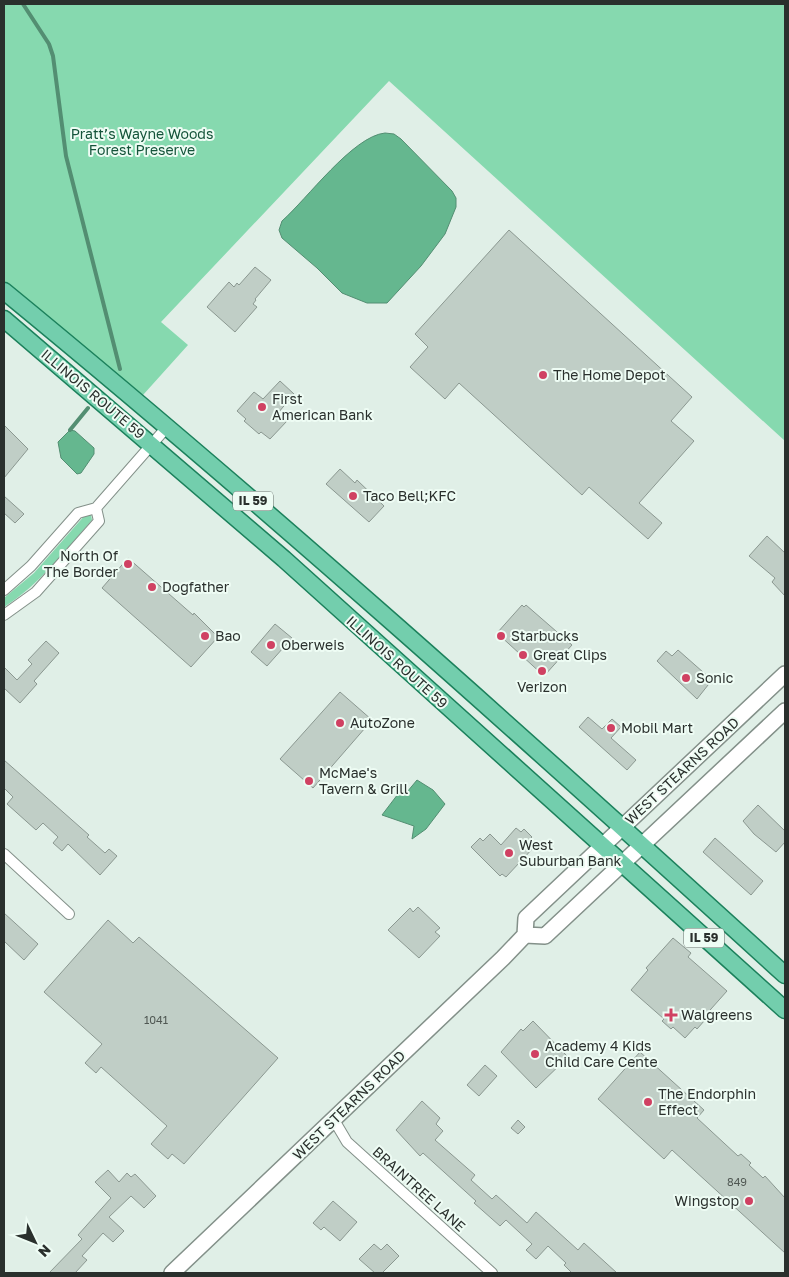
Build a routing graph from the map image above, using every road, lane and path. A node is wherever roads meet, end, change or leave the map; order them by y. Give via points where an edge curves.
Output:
1 (4, 290) edge
2 (4, 319) edge
3 (167, 427) junction
4 (152, 444) junction
5 (96, 508) junction
6 (4, 590) edge
7 (4, 615) edge
8 (785, 674) edge
9 (785, 711) edge
10 (623, 826) junction
11 (643, 845) junction
12 (602, 846) junction
13 (4, 854) edge
14 (623, 864) junction
15 (69, 914) dead end
16 (525, 935) junction
17 (785, 975) edge
18 (785, 1010) edge
19 (334, 1120) junction
20 (172, 1273) edge
21 (492, 1273) edge

1 - 3 main road, ILLINOIS ROUTE 59 / IL 59
2 - 4 main road, ILLINOIS ROUTE 59 / IL 59
3 - 4 street
3 - 10 main road, ILLINOIS ROUTE 59 / IL 59
4 - 5 street
4 - 12 main road, ILLINOIS ROUTE 59 / IL 59
5 - 6 street via 78,513 31,566
5 - 7 street via 99,521 36,592
8 - 10 main road, WEST STEARNS ROAD
9 - 11 main road, WEST STEARNS ROAD
10 - 11 main road, ILLINOIS ROUTE 59 / IL 59
10 - 12 main road, WEST STEARNS ROAD
11 - 14 main road, WEST STEARNS ROAD
11 - 17 main road, ILLINOIS ROUTE 59 / IL 59
12 - 14 main road, ILLINOIS ROUTE 59 / IL 59
12 - 16 main road, WEST STEARNS ROAD via 526,918
13 - 15 street
14 - 16 main road, WEST STEARNS ROAD via 545,936
14 - 18 main road, ILLINOIS ROUTE 59 / IL 59
16 - 19 main road, WEST STEARNS ROAD
19 - 20 main road, WEST STEARNS ROAD
19 - 21 street, BRAINTREE LANE via 346,1142

